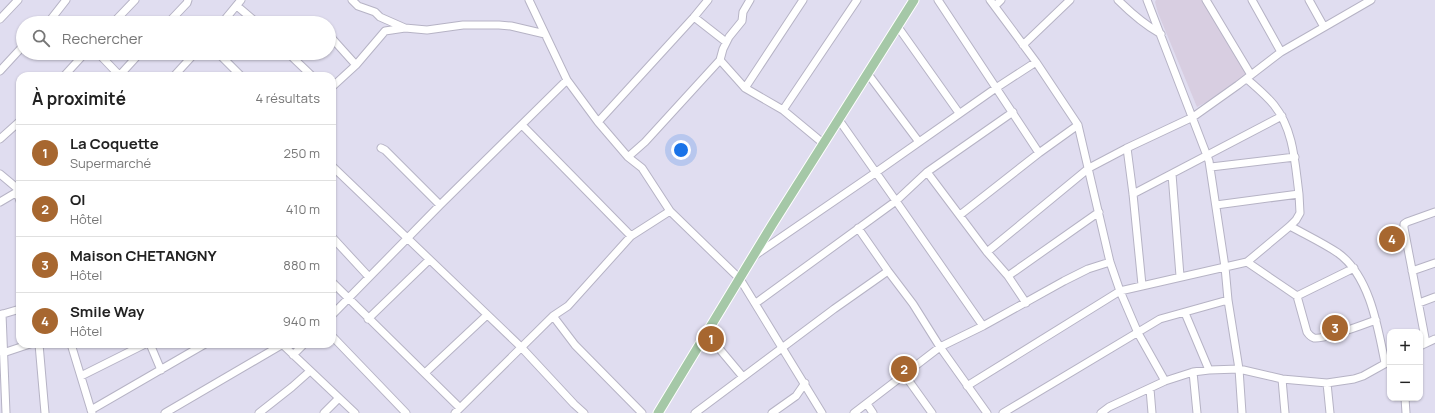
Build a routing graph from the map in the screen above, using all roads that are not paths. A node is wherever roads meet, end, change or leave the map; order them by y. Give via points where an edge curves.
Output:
1 (18, 0) edge
2 (66, 0) edge
3 (135, 0) edge
4 (188, 0) edge
5 (352, 0) edge
6 (529, 0) edge
7 (708, 0) edge
8 (750, 0) edge
9 (802, 0) edge
10 (857, 0) edge
11 (938, 0) edge
12 (1001, 0) edge
13 (1070, 0) edge
14 (1118, 0) edge
15 (1206, 0) edge
16 (1252, 0) edge
17 (1309, 0) edge
18 (1371, 0) edge
19 (911, 1) edge
20 (1149, 1) edge
21 (1363, 2) edge
22 (239, 3) edge
23 (358, 3) edge
24 (993, 3) edge
25 (53, 16) edge
26 (120, 16) edge
27 (174, 16) edge
28 (228, 16) edge
29 (251, 16) edge
30 (380, 17) junction
31 (694, 17) junction
32 (0, 19) edge
33 (898, 27) junction
34 (1324, 27) junction
35 (405, 28) junction
36 (385, 31) junction
37 (545, 34) junction
38 (1161, 34) junction
39 (726, 42) junction
40 (336, 43) edge
41 (1024, 45) junction
42 (1281, 52) junction
43 (16, 54) edge
44 (78, 60) edge
45 (105, 60) edge
46 (134, 60) edge
47 (189, 60) edge
48 (225, 60) edge
49 (295, 60) edge
50 (720, 60) junction
51 (1036, 62) junction
52 (356, 65) junction
53 (0, 71) edge
54 (68, 72) edge
55 (116, 72) edge
56 (123, 72) edge
57 (180, 72) edge
58 (237, 72) edge
59 (308, 72) edge
60 (868, 74) junction
61 (1249, 77) junction
62 (567, 80) junction
63 (336, 83) edge
64 (745, 88) junction
65 (996, 88) junction
66 (783, 110) junction
67 (1013, 112) junction
68 (959, 113) junction
69 (1282, 116) junction
70 (1193, 117) junction
71 (839, 120) junction
72 (598, 122) junction
73 (16, 125) edge
74 (522, 125) junction
75 (1078, 125) junction
76 (0, 139) edge
77 (919, 142) junction
78 (824, 144) junction
79 (380, 148) dead end
80 (1127, 148) junction
81 (1039, 153) junction
82 (1207, 155) junction
83 (628, 157) junction
84 (1295, 157) junction
85 (1089, 168) junction
86 (1211, 168) junction
87 (336, 170) edge
88 (927, 172) junction
89 (875, 173) junction
90 (0, 174) edge
91 (1172, 174) junction
92 (16, 187) edge
93 (16, 190) edge
94 (1133, 194) junction
95 (1299, 194) junction
96 (896, 200) junction
97 (0, 202) edge
98 (440, 205) junction
99 (1216, 205) junction
100 (670, 211) junction
101 (1099, 212) junction
102 (1435, 212) edge
103 (960, 215) junction
104 (1290, 226) junction
105 (858, 228) junction
106 (631, 236) junction
107 (407, 239) junction
108 (336, 240) edge
109 (987, 252) junction
110 (752, 258) junction
111 (429, 260) junction
112 (1110, 262) junction
113 (1247, 262) junction
114 (1435, 263) edge
115 (1225, 267) junction
116 (1354, 268) junction
117 (888, 271) junction
118 (1412, 271) junction
119 (1008, 276) junction
120 (1180, 276) junction
121 (369, 277) junction
122 (740, 278) junction
123 (1142, 285) junction
124 (336, 286) edge
125 (1120, 291) junction
126 (1297, 296) junction
127 (1435, 297) edge
128 (348, 299) junction
129 (1228, 300) junction
130 (1026, 302) junction
131 (756, 303) junction
132 (1419, 303) junction
133 (16, 310) edge
134 (336, 311) edge
135 (1184, 313) junction
136 (1, 315) edge
137 (487, 315) junction
138 (553, 316) junction
139 (368, 318) junction
140 (1376, 320) junction
141 (982, 326) junction
142 (1422, 329) edge
143 (1138, 333) junction
144 (707, 334) junction
145 (1435, 339) edge
146 (336, 340) edge
147 (1423, 344) edge
148 (521, 347) junction
149 (940, 347) junction
150 (19, 348) edge
151 (39, 348) edge
152 (72, 348) edge
153 (137, 348) edge
154 (152, 348) edge
155 (198, 348) edge
156 (275, 348) edge
157 (286, 348) edge
158 (300, 348) edge
159 (782, 348) junction
160 (3, 354) junction
161 (293, 355) junction
162 (1387, 358) edge
163 (1387, 363) edge
164 (161, 370) junction
165 (310, 370) junction
166 (1210, 370) junction
167 (1239, 370) junction
168 (1193, 372) junction
169 (424, 373) junction
170 (904, 374) junction
171 (81, 376) junction
172 (743, 377) junction
173 (1282, 379) junction
174 (1166, 381) junction
175 (805, 383) junction
176 (1327, 383) junction
177 (967, 386) junction
178 (1150, 389) junction
179 (339, 398) junction
180 (1405, 401) edge
181 (867, 404) junction
182 (457, 411) edge
183 (92, 412) edge
184 (6, 413) edge
185 (45, 413) edge
186 (165, 413) edge
187 (259, 413) edge
188 (324, 413) edge
189 (354, 413) edge
190 (406, 413) edge
191 (584, 413) edge
192 (642, 413) edge
193 (658, 413) edge
194 (695, 413) edge
195 (772, 413) edge
196 (822, 413) edge
197 (854, 413) edge
198 (874, 413) edge
199 (932, 413) edge
200 (987, 413) edge
201 (1003, 413) edge
202 (1101, 413) edge
203 (1152, 413) edge
204 (1197, 413) edge
205 (1242, 413) edge
206 (1285, 413) edge
207 (1330, 413) edge
208 (1406, 413) edge

1 - 32 street
2 - 25 street
3 - 26 street
4 - 27 street
5 - 23 street
6 - 37 street
7 - 31 street
8 - 39 street via 743,12 742,21
9 - 64 street
10 - 66 street
11 - 65 street
12 - 24 street
13 - 41 street
14 - 38 street via 1129,12
15 - 61 street
16 - 42 street
17 - 34 street
18 - 21 street
19 - 33 main road
20 - 38 street
21 - 34 street
22 - 28 street
22 - 29 street
23 - 30 street
24 - 41 street
30 - 35 street
30 - 36 street via 386,23
31 - 39 street
31 - 72 street
33 - 60 main road
33 - 68 street
34 - 42 street
35 - 36 street
35 - 37 street via 427,30 463,25 499,25
36 - 52 street
37 - 62 street
38 - 70 street
39 - 50 street
40 - 52 street
41 - 51 street
42 - 61 street
43 - 53 street
44 - 54 street
45 - 55 street
46 - 56 street
47 - 57 street
48 - 58 street
49 - 59 street
50 - 64 street
50 - 83 street via 645,142
51 - 65 street
51 - 75 street
52 - 63 street
60 - 71 main road
60 - 77 street
61 - 69 street
61 - 70 street
62 - 72 street
62 - 74 street
64 - 66 street
65 - 67 street
65 - 68 street
66 - 78 street
67 - 81 street
67 - 88 street
68 - 77 street
69 - 82 street
69 - 84 street
70 - 80 street
70 - 82 street
71 - 78 main road
71 - 89 street
72 - 83 street
73 - 76 street
74 - 98 street
74 - 106 street
75 - 81 street
75 - 85 street
77 - 89 street
78 - 110 main road
79 - 98 street
80 - 85 street
80 - 94 street
81 - 103 street
82 - 86 street
82 - 91 street
83 - 100 street via 642,168
84 - 86 street
84 - 95 street
85 - 101 street
85 - 109 street
86 - 99 street
87 - 107 street
88 - 96 street
88 - 103 street
89 - 96 street
89 - 110 street
90 - 92 street
91 - 94 street
91 - 120 street
93 - 97 street
94 - 123 street
95 - 99 street
95 - 104 street via 1300,213
96 - 105 street
96 - 141 street
98 - 107 street
99 - 115 street
100 - 106 street
100 - 122 street
101 - 112 street
101 - 119 street
102 - 118 street via 1404,224
103 - 109 street
104 - 113 street
104 - 116 street via 1338,254
105 - 117 street
105 - 131 street
106 - 138 street via 568,306
107 - 111 street
107 - 121 street
108 - 121 street
109 - 119 street
110 - 122 main road
111 - 137 street
111 - 139 street
112 - 125 street
112 - 130 street via 1088,269
113 - 115 street
113 - 126 street
114 - 118 street
115 - 120 street
115 - 129 street
116 - 126 street
116 - 140 street
117 - 149 street
117 - 159 street
118 - 132 street
119 - 130 street
120 - 123 street
121 - 128 street
122 - 131 street
122 - 144 main road
123 - 125 street
124 - 128 street
125 - 143 street
125 - 177 street
126 - 140 street via 1307,332 1315,338
127 - 132 street
128 - 134 street
128 - 139 street
129 - 135 street
129 - 167 street
130 - 141 street
131 - 159 street
132 - 142 street
133 - 136 street
135 - 143 street via 1160,319
135 - 166 street
136 - 160 street
137 - 148 street
137 - 169 street
138 - 148 street
138 - 192 street via 575,345
139 - 169 street
140 - 162 street
141 - 149 street
143 - 174 street
143 - 201 street
144 - 172 street
144 - 193 main road
145 - 147 street
146 - 190 street
148 - 182 street
148 - 191 street
149 - 170 street
149 - 177 street
150 - 160 street
151 - 185 street
152 - 171 street
153 - 171 street
154 - 164 street
155 - 164 street
156 - 186 street
157 - 161 street
158 - 161 street
159 - 172 street
159 - 175 street
160 - 184 street
161 - 165 street
163 - 176 street via 1363,376
164 - 183 street
165 - 179 street
165 - 187 street
166 - 167 street
166 - 168 street
167 - 173 street
167 - 205 street
168 - 174 street
168 - 204 street
169 - 182 street
170 - 181 street
170 - 199 street
171 - 183 street
172 - 194 street
173 - 176 street
173 - 206 street
174 - 178 street
175 - 195 street via 796,396
175 - 196 street
176 - 207 street
177 - 200 street
178 - 202 street
178 - 203 street
179 - 188 street
179 - 189 street
180 - 208 street
181 - 197 street
181 - 198 street

